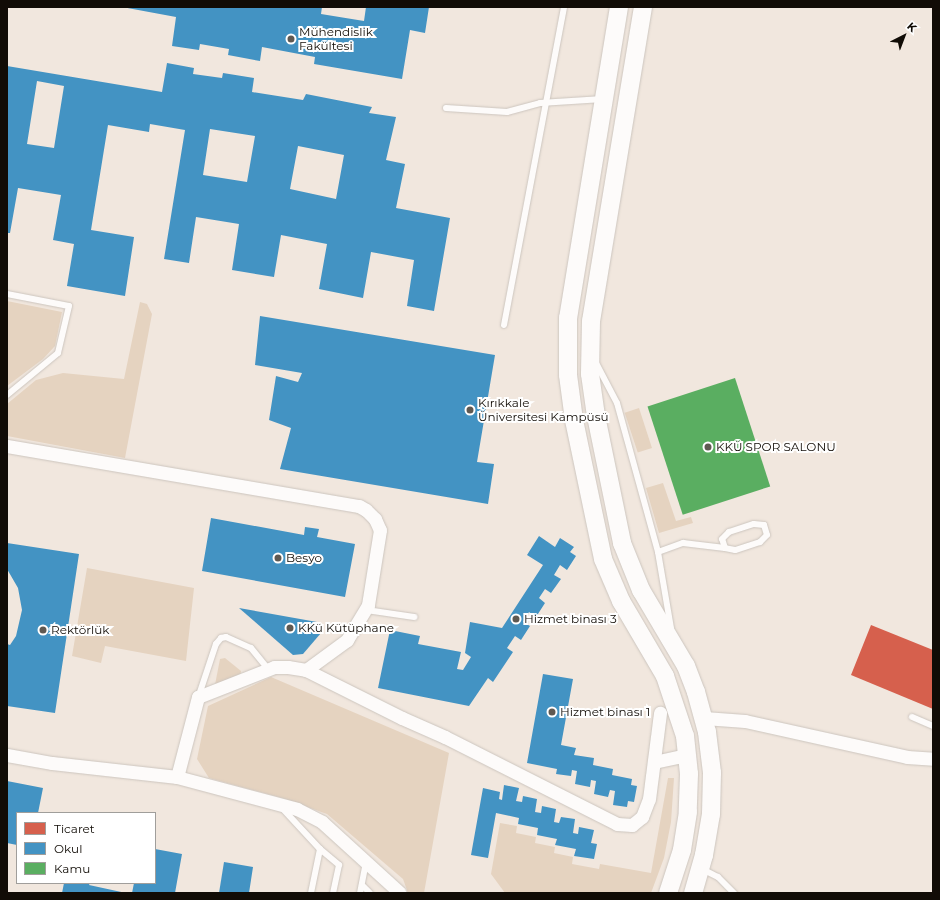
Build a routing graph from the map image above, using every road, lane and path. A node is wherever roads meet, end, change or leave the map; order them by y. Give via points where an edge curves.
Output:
1 (564, 7) edge
2 (619, 7) edge
3 (643, 7) edge
4 (604, 99) junction
5 (546, 103) junction
6 (626, 103) junction
7 (446, 108) dead end
8 (7, 294) edge
9 (504, 325) dead end
10 (589, 352) junction
11 (7, 394) edge
12 (7, 446) edge
13 (725, 548) junction
14 (658, 552) junction
15 (366, 610) junction
16 (414, 618) dead end
17 (673, 641) junction
18 (268, 669) junction
19 (306, 670) junction
20 (198, 697) junction
21 (660, 713) dead end
22 (912, 717) dead end
23 (704, 718) junction
24 (933, 726) edge
25 (710, 752) junction
26 (7, 755) edge
27 (688, 755) junction
28 (933, 759) edge
29 (654, 762) junction
30 (177, 777) junction
31 (278, 804) junction
32 (320, 849) junction
33 (366, 861) junction
34 (679, 862) junction
35 (701, 868) junction
36 (362, 885) junction
37 (311, 893) edge
38 (333, 893) edge
39 (360, 893) edge
40 (370, 893) edge
41 (400, 893) edge
42 (668, 893) edge
43 (692, 893) edge
44 (734, 893) edge

1 - 5 lane
2 - 4 street
3 - 6 street
4 - 5 lane
4 - 6 street
4 - 27 street via 568,318 570,398 603,559 621,601 665,676 678,711
5 - 7 lane via 507,112
5 - 9 lane
6 - 10 street via 591,321
8 - 11 lane via 69,306 58,353
10 - 14 lane via 617,403
10 - 17 street via 596,416 622,543 641,590
12 - 15 street via 359,506 373,516 380,530
13 - 13 lane via 722,539 729,532 754,524 764,525 767,535 760,542 735,550
13 - 14 lane via 683,543
14 - 17 lane
15 - 16 lane
15 - 19 street via 355,630 343,644
17 - 23 street via 691,679
18 - 19 street via 288,666
18 - 20 street
18 - 20 lane via 251,648 226,637 221,638 216,644
19 - 29 street via 446,737 617,824 632,825 642,817 649,799
20 - 30 street
21 - 29 street
22 - 24 lane
23 - 25 street
23 - 28 street via 745,721 907,757
25 - 27 street
25 - 35 street via 711,814
26 - 30 street via 52,763
27 - 29 street
27 - 34 street via 688,812
30 - 31 street
31 - 32 lane
31 - 33 street via 313,816
32 - 37 lane
32 - 38 lane via 339,865
33 - 36 lane
33 - 41 street
34 - 35 street
34 - 42 street
35 - 43 street
35 - 44 lane via 718,877
36 - 39 lane
36 - 40 lane

